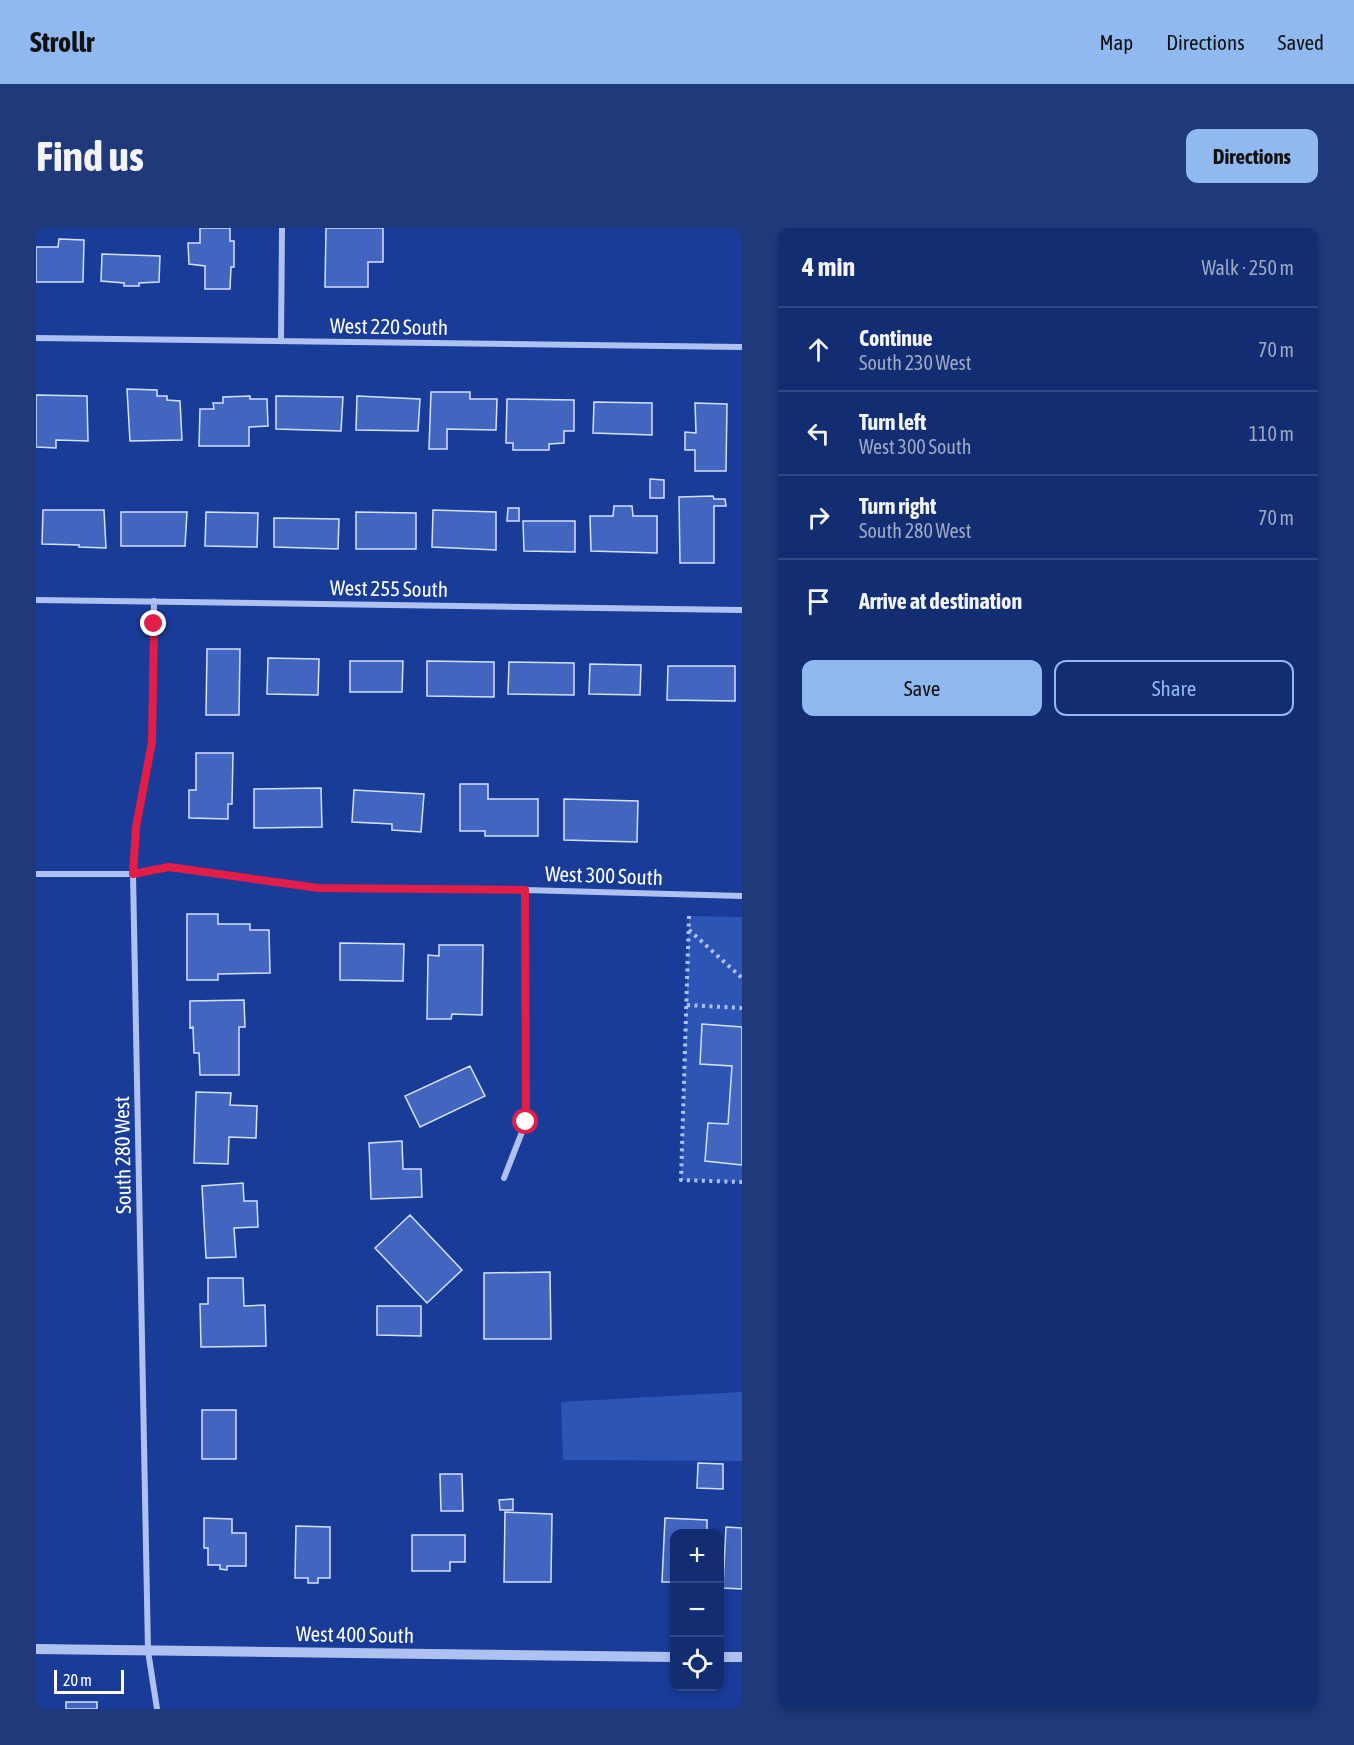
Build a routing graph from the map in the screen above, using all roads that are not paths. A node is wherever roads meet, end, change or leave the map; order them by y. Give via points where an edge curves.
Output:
1 (282, 228) edge
2 (36, 338) edge
3 (281, 341) junction
4 (742, 347) edge
5 (36, 600) edge
6 (154, 601) junction
7 (742, 610) edge
8 (36, 874) edge
9 (133, 874) junction
10 (525, 890) junction
11 (742, 896) edge
12 (504, 1178) dead end
13 (36, 1649) edge
14 (148, 1652) junction
15 (670, 1656) edge
16 (724, 1657) edge
17 (742, 1657) edge
18 (157, 1709) edge

1 - 3 street
2 - 3 street, West 220 South
3 - 4 street, West 220 South
5 - 6 street, West 255 South
6 - 7 street, West 255 South
6 - 9 street, South 280 West via 152,742 136,827
8 - 9 street, West 300 South
9 - 10 street, West 300 South via 169,867 318,888
9 - 14 street, South 280 West
10 - 11 street, West 300 South
10 - 12 street via 526,1122
13 - 14 street, West 400 South
14 - 15 street, West 400 South
14 - 18 street, South 280 West
16 - 17 street

